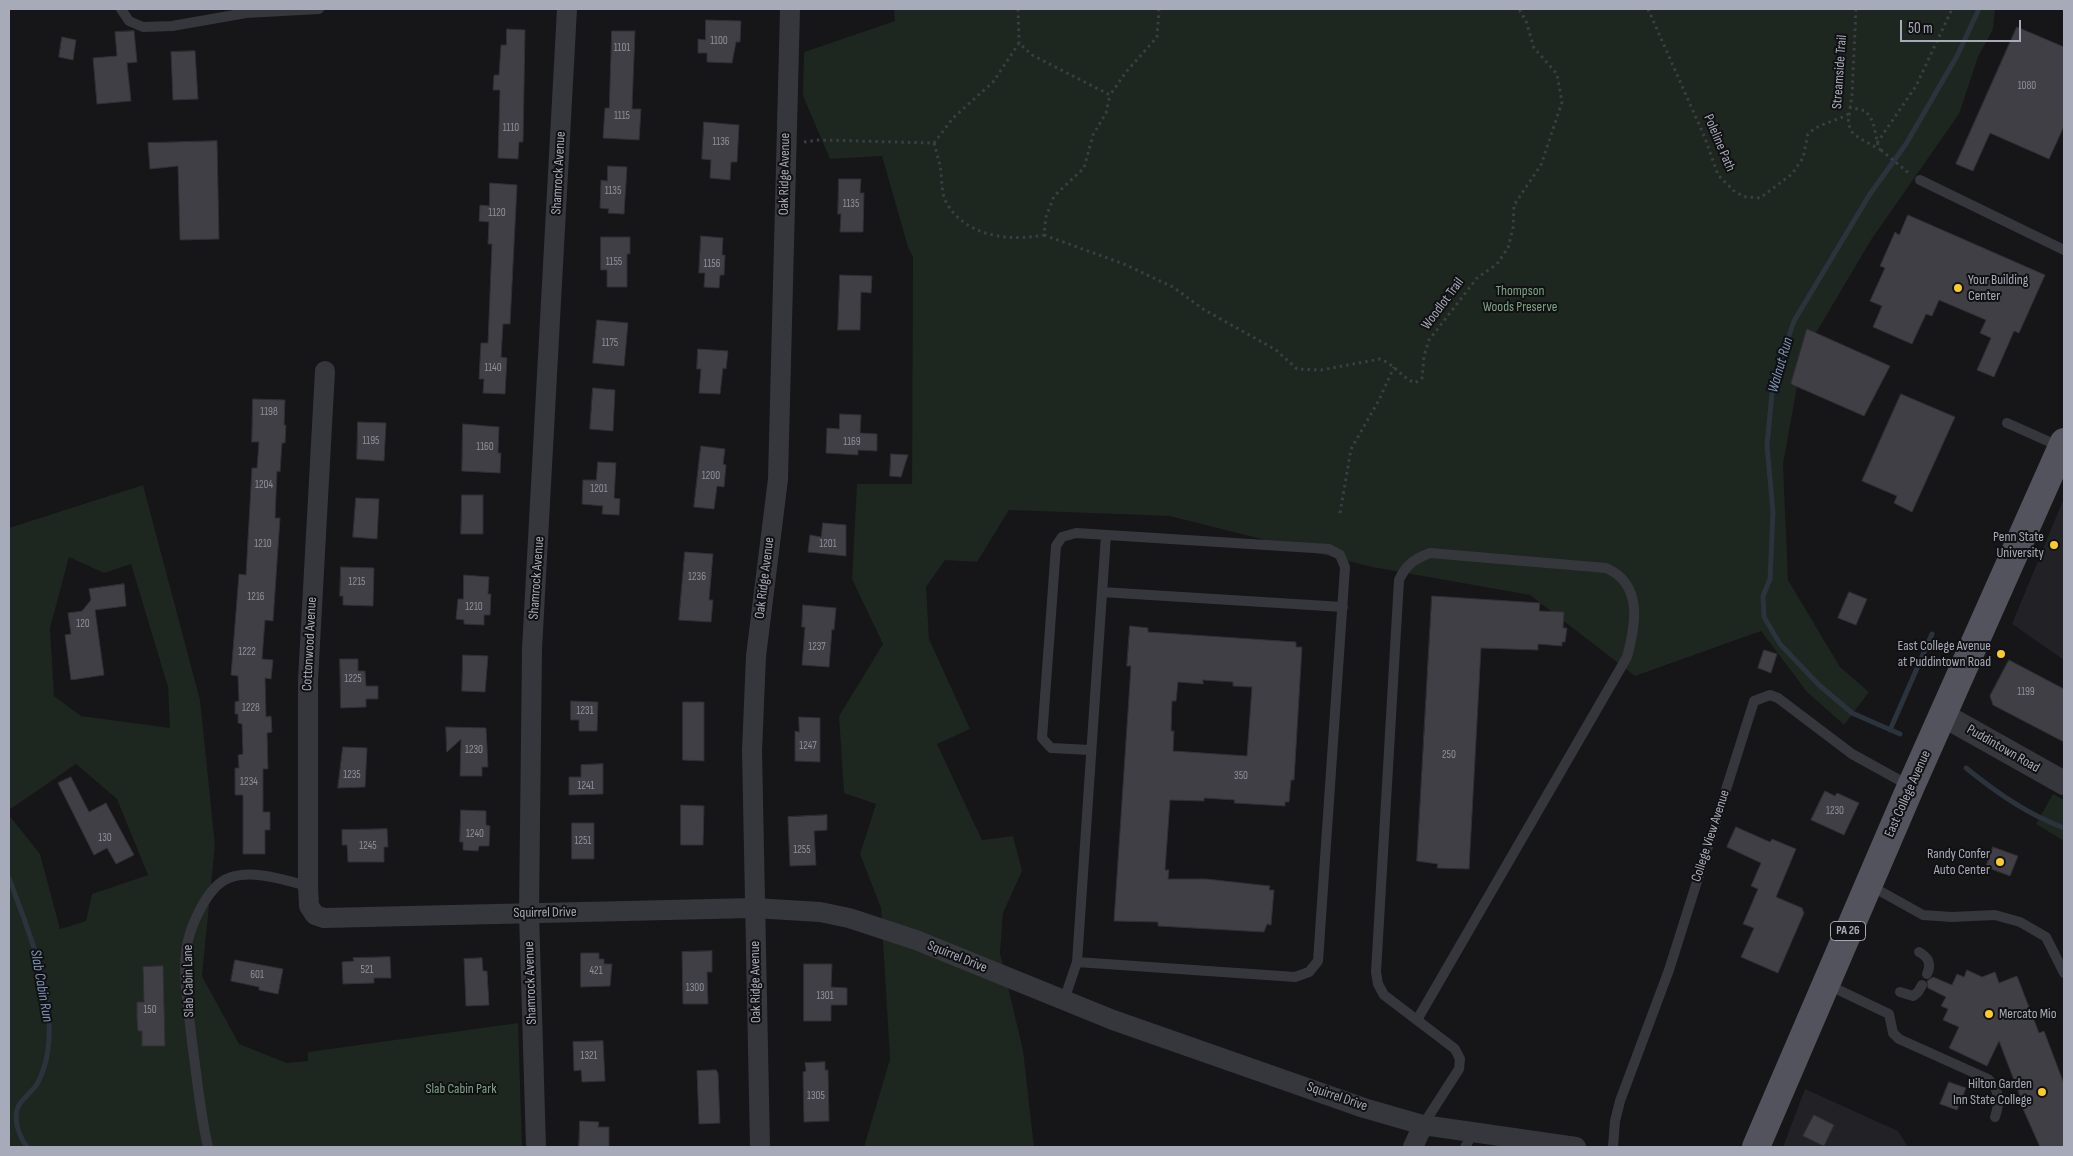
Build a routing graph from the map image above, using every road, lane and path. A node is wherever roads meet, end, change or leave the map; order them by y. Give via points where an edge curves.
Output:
1 (121, 9) edge
2 (319, 9) edge
3 (568, 9) edge
4 (790, 9) edge
5 (1018, 9) edge
6 (1159, 9) edge
7 (1519, 9) edge
8 (1648, 9) edge
9 (1856, 9) edge
10 (1952, 9) edge
11 (1019, 43) junction
12 (1110, 95) junction
13 (1850, 107) junction
14 (1848, 114) junction
15 (934, 142) junction
16 (1877, 143) junction
17 (786, 144) junction
18 (1881, 150) junction
19 (1910, 174) dead end
20 (1920, 180) dead end
21 (1044, 235) junction
22 (2064, 250) edge
23 (1394, 367) junction
24 (325, 371) dead end
25 (2007, 422) dead end
26 (2063, 445) edge
27 (1340, 513) dead end
28 (1106, 534) junction
29 (1102, 592) junction
30 (1343, 607) junction
31 (1943, 715) junction
32 (1090, 750) junction
33 (2064, 782) edge
34 (1911, 786) junction
35 (1868, 884) junction
36 (308, 886) junction
37 (754, 908) junction
38 (530, 913) junction
39 (315, 916) joint
40 (1919, 952) dead end
41 (1077, 962) junction
42 (2064, 973) edge
43 (1927, 974) dead end
44 (1826, 984) junction
45 (1922, 985) dead end
46 (1900, 992) dead end
47 (1064, 1000) junction
48 (1417, 1020) junction
49 (1995, 1117) dead end
50 (1423, 1125) junction
51 (1469, 1140) edge
52 (208, 1147) edge
53 (536, 1147) edge
54 (760, 1147) edge
55 (1413, 1147) edge
56 (1576, 1147) edge
57 (1613, 1147) edge
58 (1756, 1147) edge

1 - 2 lane via 129,22 143,27 172,26 246,13
3 - 38 street, Shamrock Avenue via 532,649
4 - 17 street, Oak Ridge Avenue
5 - 11 path
6 - 12 path via 1158,36
7 - 23 path, Woodlot Trail via 1534,48 1557,74 1561,95 1559,112 1550,130 1541,165 1514,205 1511,239 1503,258 1477,278 1429,340 1422,378 1411,381
8 - 14 path, Poleline Path via 1718,175 1735,192 1746,197 1763,196 1800,165 1812,130
9 - 13 path, Streamside Trail
10 - 16 path via 1916,86
11 - 12 path via 1040,59
11 - 15 path via 992,82 953,118
12 - 21 path via 1106,113 1093,135 1084,168 1054,196 1046,217
13 - 14 path, Streamside Trail
13 - 16 path via 1866,112 1873,122
14 - 18 path, Streamside Trail via 1852,132
15 - 17 path via 819,140
15 - 21 path via 944,199 967,225 1018,239
16 - 18 path
17 - 37 street, Oak Ridge Avenue via 778,479 756,656 752,751
18 - 19 path
20 - 22 lane
21 - 23 path, Woodlot Trail via 1124,264 1173,287 1203,309 1276,350 1298,369 1320,370 1372,359 1380,359
23 - 27 path via 1351,449
24 - 36 street, Cottonwood Avenue via 308,680
25 - 26 lane
26 - 31 main road, East College Avenue / PA 26
28 - 29 lane
28 - 30 lane via 1329,549 1340,555 1345,567
28 - 32 lane via 1076,533 1062,537 1056,546 1042,738 1051,748
29 - 30 lane
29 - 32 lane
30 - 41 lane via 1318,961 1309,972 1295,977
31 - 33 street, Puddintown Road
31 - 34 main road, East College Avenue / PA 26
32 - 41 lane
34 - 35 main road, East College Avenue / PA 26
34 - 57 lane, College View Avenue via 1852,754 1778,698 1770,695 1754,701 1669,970 1620,1101
35 - 42 lane via 1923,915 1995,915 2020,922 2046,937
35 - 44 main road, East College Avenue / PA 26
36 - 39 street, Cottonwood Avenue via 309,906
36 - 52 lane, Slab Cabin Lane via 246,874 228,878 214,888 197,914 186,952 187,996
37 - 38 street, Squirrel Drive
37 - 47 street, Squirrel Drive via 820,912 849,918 916,940
37 - 54 street, Oak Ridge Avenue
38 - 39 street, Squirrel Drive
38 - 53 street, Shamrock Avenue
40 - 43 lane via 1929,961
41 - 47 lane
44 - 49 lane via 1889,1014 1893,1033 1900,1039 1988,1079 1998,1094
44 - 58 main road, East College Avenue / PA 26
45 - 46 lane via 1913,996
47 - 50 street, Squirrel Drive via 1112,1020 1364,1108
48 - 48 lane via 1384,996 1376,972 1399,580 1405,567 1416,558 1430,554 1606,568 1618,573 1634,597 1627,657
48 - 50 lane via 1455,1049 1460,1059 1459,1069
50 - 51 street, Squirrel Drive
50 - 55 street
51 - 56 street, Squirrel Drive

